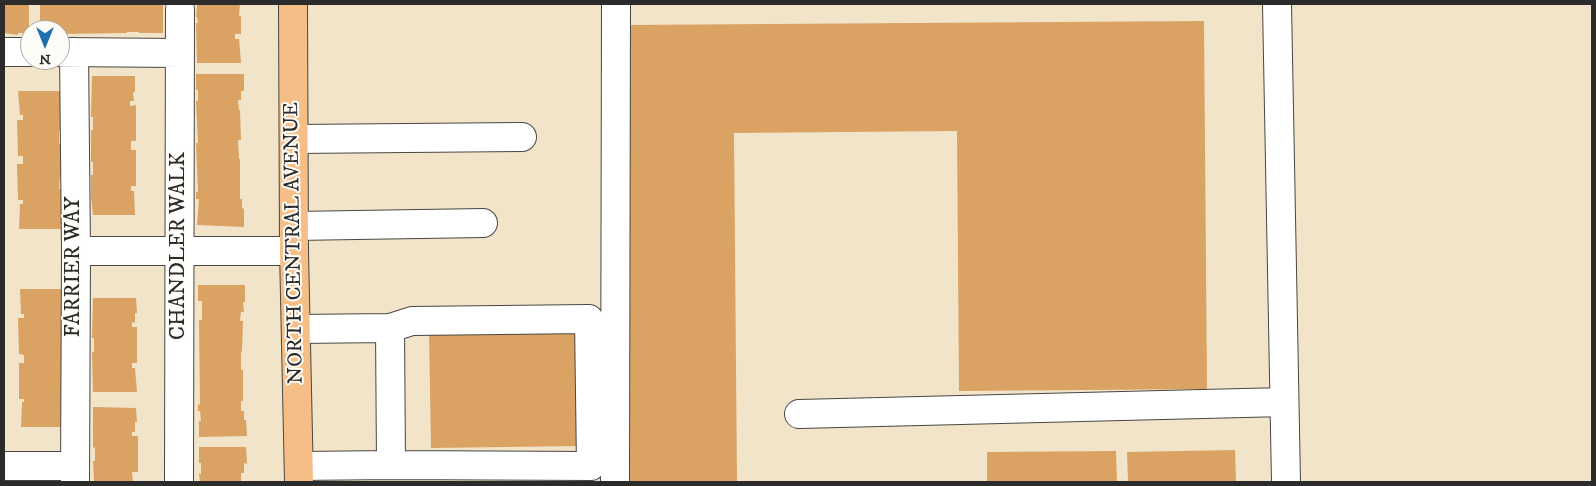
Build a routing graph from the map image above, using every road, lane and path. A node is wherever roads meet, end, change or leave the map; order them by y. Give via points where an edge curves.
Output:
1 (293, 4) edge
2 (616, 4) edge
3 (1277, 4) edge
4 (180, 9) dead end
5 (4, 52) edge
6 (20, 52) edge
7 (70, 52) edge
8 (180, 53) junction
9 (68, 70) edge
10 (522, 137) dead end
11 (294, 139) junction
12 (483, 223) dead end
13 (294, 238) junction
14 (180, 250) junction
15 (76, 251) junction
16 (390, 328) junction
17 (296, 329) junction
18 (1284, 402) junction
19 (799, 414) dead end
20 (391, 465) junction
21 (4, 466) edge
22 (75, 474) edge
23 (299, 474) edge
24 (179, 482) edge
25 (615, 482) edge
26 (1286, 482) edge

1 - 11 main road, NORTH CENTRAL AVENUE
2 - 25 street
3 - 18 street
4 - 8 street, CHANDLER WALK
5 - 6 street
7 - 8 street
8 - 14 street, CHANDLER WALK
9 - 15 street, FARRIER WAY
10 - 11 street
11 - 13 main road, NORTH CENTRAL AVENUE
12 - 13 street
13 - 14 street
13 - 17 main road, NORTH CENTRAL AVENUE
14 - 15 street
14 - 24 street, CHANDLER WALK
15 - 22 street, FARRIER WAY
16 - 17 street
16 - 20 street
16 - 20 street via 412,321 589,319 591,466
17 - 23 main road, NORTH CENTRAL AVENUE
18 - 19 street
18 - 26 street
20 - 23 street
21 - 22 street

